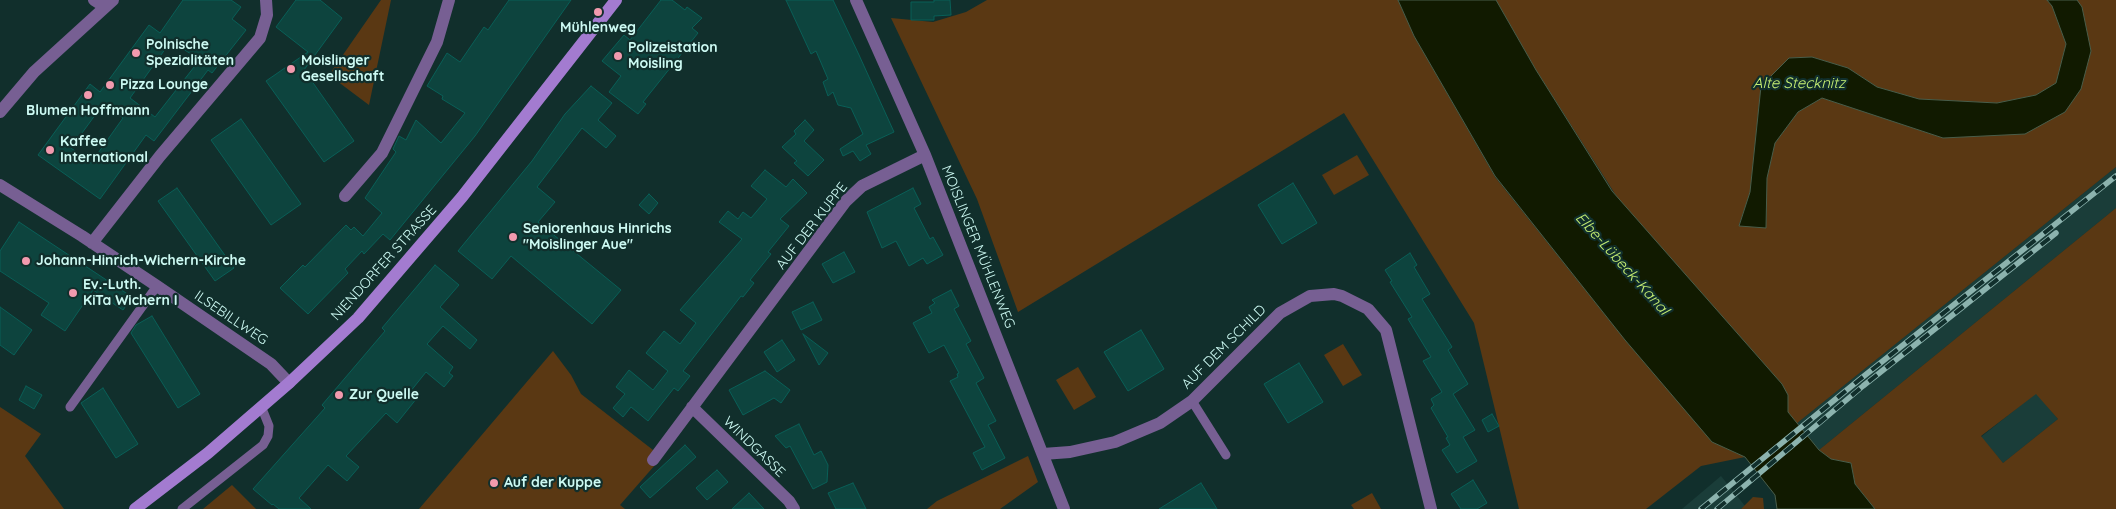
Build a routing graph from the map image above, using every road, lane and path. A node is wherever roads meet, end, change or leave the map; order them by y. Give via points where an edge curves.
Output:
1 (266, 0) edge
2 (449, 0) edge
3 (616, 0) edge
4 (856, 0) edge
5 (104, 2) edge
6 (0, 112) edge
7 (925, 155) junction
8 (0, 186) edge
9 (345, 196) dead end
10 (92, 243) junction
11 (157, 286) junction
12 (289, 383) junction
13 (1192, 401) junction
14 (261, 406) junction
15 (70, 407) dead end
16 (692, 407) junction
17 (1043, 454) junction
18 (1226, 455) dead end
19 (653, 460) dead end
20 (135, 509) edge
21 (182, 509) edge
22 (794, 509) edge
23 (1064, 509) edge
24 (1431, 509) edge

1 - 10 street via 267,15 260,38 160,156
2 - 9 street via 437,42 382,153
3 - 12 main road, NIENDORFER STRASSE via 402,269 358,318
4 - 7 street, MOISLINGER MÜHLENWEG
5 - 6 street via 34,72
7 - 16 street, AUF DER KUPPE via 862,186 846,201
7 - 17 street, MOISLINGER MÜHLENWEG
8 - 10 street, ILSEBILLWEG
10 - 11 street, ILSEBILLWEG
11 - 12 street, ILSEBILLWEG via 270,364
11 - 15 lane
12 - 14 main road, NIENDORFER STRASSE
13 - 17 street, AUF DEM SCHILD via 1160,423 1115,442
13 - 18 lane
13 - 24 street, AUF DEM SCHILD via 1280,313 1310,296 1342,296 1368,309 1386,330
14 - 20 main road, NIENDORFER STRASSE via 208,453
14 - 21 lane via 269,426 263,445
16 - 19 street, AUF DER KUPPE
16 - 22 street, WINDGASSE
17 - 23 street, MOISLINGER MÜHLENWEG

